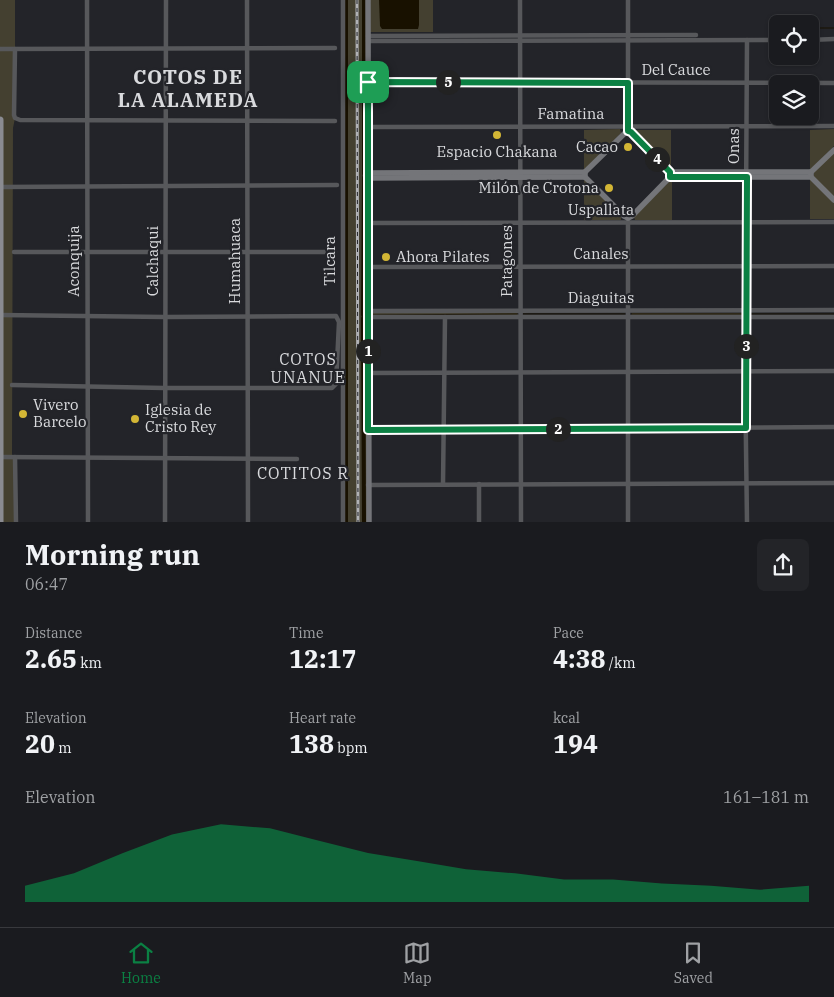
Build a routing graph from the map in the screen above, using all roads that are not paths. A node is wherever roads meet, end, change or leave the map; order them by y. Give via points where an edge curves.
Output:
1 (86, 0) edge
2 (166, 0) edge
3 (247, 0) edge
4 (343, 0) edge
5 (368, 0) edge
6 (520, 0) edge
7 (628, 0) edge
8 (696, 35) dead end
9 (368, 38) junction
10 (520, 38) junction
11 (628, 38) junction
12 (834, 39) edge
13 (747, 40) junction
14 (769, 40) edge
15 (819, 40) edge
16 (87, 48) junction
17 (166, 48) junction
18 (247, 48) junction
19 (335, 48) dead end
20 (0, 49) edge
21 (15, 49) junction
22 (368, 82) junction
23 (520, 82) junction
24 (628, 83) junction
25 (747, 83) junction
26 (834, 83) edge
27 (0, 120) edge
28 (165, 121) junction
29 (247, 121) junction
30 (335, 121) dead end
31 (86, 122) junction
32 (747, 126) junction
33 (834, 126) edge
34 (368, 127) junction
35 (520, 127) junction
36 (628, 129) junction
37 (834, 150) edge
38 (0, 167) edge
39 (368, 175) junction
40 (520, 175) junction
41 (585, 175) junction
42 (670, 175) junction
43 (747, 175) junction
44 (811, 175) junction
45 (337, 185) dead end
46 (87, 186) junction
47 (165, 186) junction
48 (247, 186) junction
49 (0, 187) edge
50 (834, 200) edge
51 (628, 220) junction
52 (747, 222) junction
53 (834, 222) edge
54 (368, 223) junction
55 (520, 223) junction
56 (14, 252) dead end
57 (86, 252) junction
58 (165, 252) junction
59 (247, 252) junction
60 (335, 252) dead end
61 (628, 266) junction
62 (747, 266) junction
63 (834, 266) edge
64 (368, 267) junction
65 (520, 267) junction
66 (0, 288) edge
67 (629, 310) junction
68 (747, 310) junction
69 (834, 310) edge
70 (520, 311) junction
71 (368, 314) junction
72 (0, 315) edge
73 (87, 316) junction
74 (248, 316) junction
75 (165, 317) junction
76 (445, 317) junction
77 (520, 317) junction
78 (628, 317) junction
79 (746, 317) junction
80 (834, 317) edge
81 (834, 371) edge
82 (628, 372) junction
83 (745, 372) junction
84 (368, 373) junction
85 (445, 373) junction
86 (520, 373) junction
87 (12, 386) dead end
88 (87, 386) junction
89 (0, 388) edge
90 (164, 388) junction
91 (248, 388) junction
92 (834, 427) edge
93 (746, 428) junction
94 (628, 429) junction
95 (368, 430) junction
96 (444, 430) junction
97 (521, 430) junction
98 (0, 457) edge
99 (14, 457) junction
100 (87, 458) junction
101 (248, 458) junction
102 (165, 459) junction
103 (297, 459) dead end
104 (834, 483) edge
105 (443, 484) junction
106 (479, 484) junction
107 (521, 484) junction
108 (628, 484) junction
109 (746, 484) junction
110 (368, 485) junction
111 (0, 522) edge
112 (16, 522) edge
113 (88, 522) edge
114 (165, 522) edge
115 (248, 522) edge
116 (343, 522) edge
117 (368, 522) edge
118 (479, 522) edge
119 (521, 522) edge
120 (628, 522) edge
121 (747, 522) edge

1 - 16 street, Aconquija
2 - 17 street, Calchaqui
3 - 18 street, Humahuaca
4 - 116 street, Tilcara
5 - 9 street
6 - 10 street, Patagones
7 - 11 street
8 - 11 street
9 - 10 street
9 - 22 street
10 - 11 street
10 - 23 street, Patagones
11 - 13 street
11 - 24 street
12 - 15 street
13 - 14 street
13 - 25 street, Onas
16 - 17 street
16 - 21 street
16 - 31 street, Aconquija
17 - 18 street
17 - 28 street, Calchaqui
18 - 19 street
18 - 29 street, Humahuaca
20 - 21 street
21 - 31 street via 16,118 24,121
22 - 23 street, Del Cauce
22 - 34 street
23 - 24 street, Del Cauce
23 - 35 street, Patagones
24 - 25 street, Del Cauce
24 - 36 street
25 - 26 street, Del Cauce
25 - 32 street, Onas
27 - 38 main road
28 - 29 street
28 - 31 street
28 - 47 street, Calchaqui
29 - 30 street
29 - 48 street, Humahuaca
31 - 46 street, Aconquija
32 - 33 street, Famatina
32 - 36 street, Famatina
32 - 43 street, Onas
34 - 35 street, Famatina
34 - 39 street
35 - 36 street, Famatina
35 - 40 street, Patagones
36 - 41 street
36 - 42 street
37 - 44 street
38 - 49 main road
39 - 40 street
39 - 54 street
40 - 41 street
40 - 55 street, Patagones
41 - 51 street
42 - 43 street
42 - 51 street
43 - 44 street
43 - 52 street, Onas
44 - 50 street
45 - 48 street
46 - 47 street
46 - 49 street
46 - 57 street, Aconquija
47 - 48 street
47 - 58 street, Calchaqui
48 - 59 street, Humahuaca
49 - 66 main road
51 - 52 street, Uspallata
51 - 55 street, Uspallata
51 - 61 street
52 - 53 street, Uspallata
52 - 62 street, Onas
54 - 55 street, Uspallata
54 - 64 street
55 - 65 street, Patagones
56 - 57 street
57 - 58 street
57 - 73 street, Aconquija
58 - 59 street
58 - 75 street, Calchaqui
59 - 60 street
59 - 74 street, Humahuaca
61 - 62 street, Canales
61 - 65 street, Canales
61 - 67 street
62 - 63 street, Canales
62 - 68 street, Onas
64 - 65 street, Canales
64 - 71 street
65 - 70 street, Patagones
66 - 72 main road
67 - 68 street, Diaguitas
67 - 70 street, Diaguitas
67 - 78 street
68 - 69 street, Diaguitas
68 - 79 street, Onas
70 - 71 street, Diaguitas
70 - 77 street, Patagones
71 - 76 street, Diaguitas
71 - 84 street
72 - 73 street
72 - 89 main road
73 - 75 street
73 - 88 street, Aconquija
74 - 75 street
74 - 91 street, Humahuaca
74 - 91 street via 336,316 340,322 336,384 332,388
75 - 90 street, Calchaqui
76 - 77 street, Diaguitas
76 - 85 street
77 - 78 street, Diaguitas
77 - 86 street, Patagones
78 - 79 street, Diaguitas
78 - 82 street
79 - 80 street, Diaguitas
79 - 83 street, Onas
81 - 83 street
82 - 83 street
82 - 86 street
82 - 94 street
83 - 93 street, Onas
84 - 85 street
84 - 95 street
85 - 86 street
85 - 96 street
86 - 97 street, Patagones
87 - 88 street
88 - 90 street
88 - 100 street, Aconquija
89 - 98 main road
90 - 91 street
90 - 102 street, Calchaqui
91 - 101 street, Humahuaca
92 - 93 street
93 - 94 street
93 - 109 street, Onas
94 - 97 street
94 - 108 street
95 - 96 street
95 - 110 street
96 - 97 street
96 - 105 street
97 - 107 street, Patagones
98 - 99 street
98 - 111 main road
99 - 100 street
99 - 112 street
100 - 102 street
100 - 113 street, Aconquija
101 - 102 street
101 - 103 street
101 - 115 street, Humahuaca
102 - 114 street, Calchaqui
104 - 109 street
105 - 106 street
105 - 110 street
106 - 107 street
106 - 118 street
107 - 108 street
107 - 119 street, Patagones
108 - 109 street
108 - 120 street
109 - 121 street, Onas
110 - 117 street

